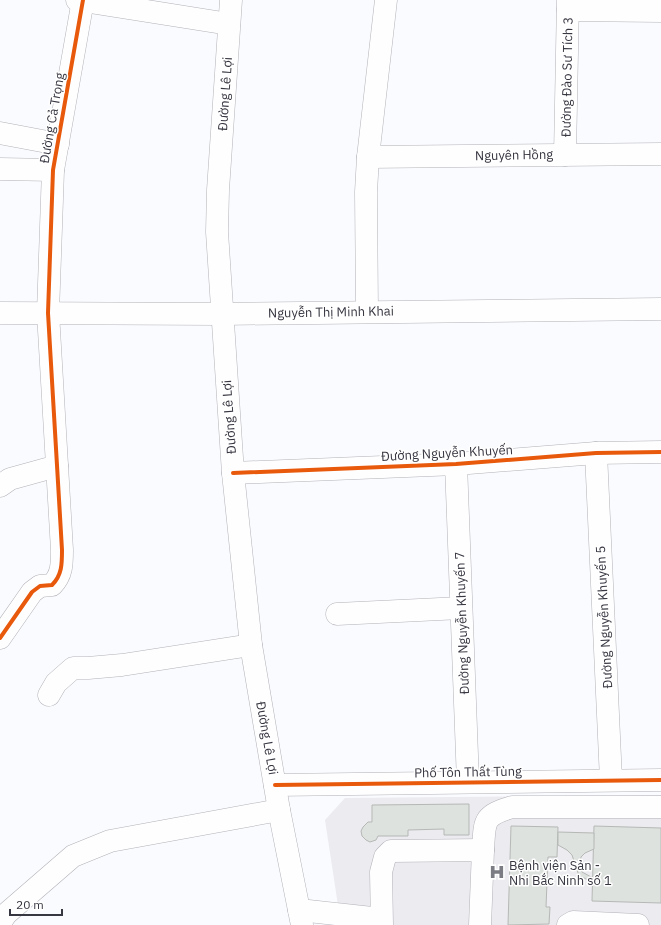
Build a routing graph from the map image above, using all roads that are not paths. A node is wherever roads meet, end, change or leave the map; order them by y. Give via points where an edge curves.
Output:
1 (81, 0) edge
2 (231, 0) edge
3 (386, 0) edge
4 (568, 5) edge
5 (661, 11) edge
6 (229, 24) junction
7 (0, 133) edge
8 (58, 144) junction
9 (661, 154) edge
10 (565, 155) junction
11 (368, 157) junction
12 (0, 169) edge
13 (53, 170) junction
14 (661, 309) edge
15 (367, 312) junction
16 (0, 313) edge
17 (48, 313) junction
18 (221, 314) junction
19 (661, 452) edge
20 (596, 453) junction
21 (456, 464) junction
22 (57, 466) junction
23 (233, 473) junction
24 (0, 486) edge
25 (461, 608) junction
26 (337, 614) dead end
27 (0, 638) edge
28 (251, 645) junction
29 (48, 695) dead end
30 (611, 780) junction
31 (661, 780) edge
32 (468, 782) junction
33 (275, 785) junction
34 (661, 807) edge
35 (279, 810) junction
36 (483, 850) junction
37 (300, 918) edge
38 (382, 922) edge
39 (0, 924) edge
40 (480, 925) edge
41 (568, 925) edge
42 (638, 925) edge

1 - 6 street
1 - 8 street, Đường Cả Trọng
2 - 6 street, Đường Lê Lợi
3 - 11 street
4 - 5 street
4 - 10 street, Đường Đào Sư Tích 3
6 - 18 street, Đường Lê Lợi via 216,232
7 - 8 street
8 - 13 street, Đường Cả Trọng
9 - 10 street, Nguyên Hồng
10 - 11 street, Nguyên Hồng
11 - 15 street
12 - 13 street
13 - 17 street, Đường Cả Trọng
14 - 15 street, Nguyễn Thị Minh Khai
15 - 18 street, Nguyễn Thị Minh Khai
16 - 17 street, Nguyễn Thị Minh Khai
17 - 18 street, Nguyễn Thị Minh Khai
17 - 22 street, Đường Cả Trọng
18 - 23 street, Đường Lê Lợi
19 - 20 street, Đường Nguyễn Khuyến
20 - 21 street, Đường Nguyễn Khuyến
20 - 30 street, Đường Nguyễn Khuyến 5
21 - 23 street, Đường Nguyễn Khuyến
21 - 25 street, Đường Nguyễn Khuyến 7
22 - 24 street via 10,479
22 - 27 street, Đường Cả Trọng via 62,550 58,579 52,585 40,586 32,592
23 - 28 street, Đường Lê Lợi
25 - 26 street
25 - 32 street, Đường Nguyễn Khuyến 7
28 - 29 street via 122,665 73,668 56,683
28 - 33 street, Đường Lê Lợi
30 - 31 street, Phố Tôn Thất Tùng
30 - 32 street, Phố Tôn Thất Tùng
32 - 33 street, Phố Tôn Thất Tùng
33 - 35 street, Đường Lê Lợi
34 - 36 street via 512,807 494,813 487,819 484,825
35 - 37 street, Đường Lê Lợi
35 - 39 street via 110,841 74,856 6,914
36 - 38 street via 391,851 385,857 381,872
36 - 40 street
37 - 38 street
41 - 42 street via 573,922

